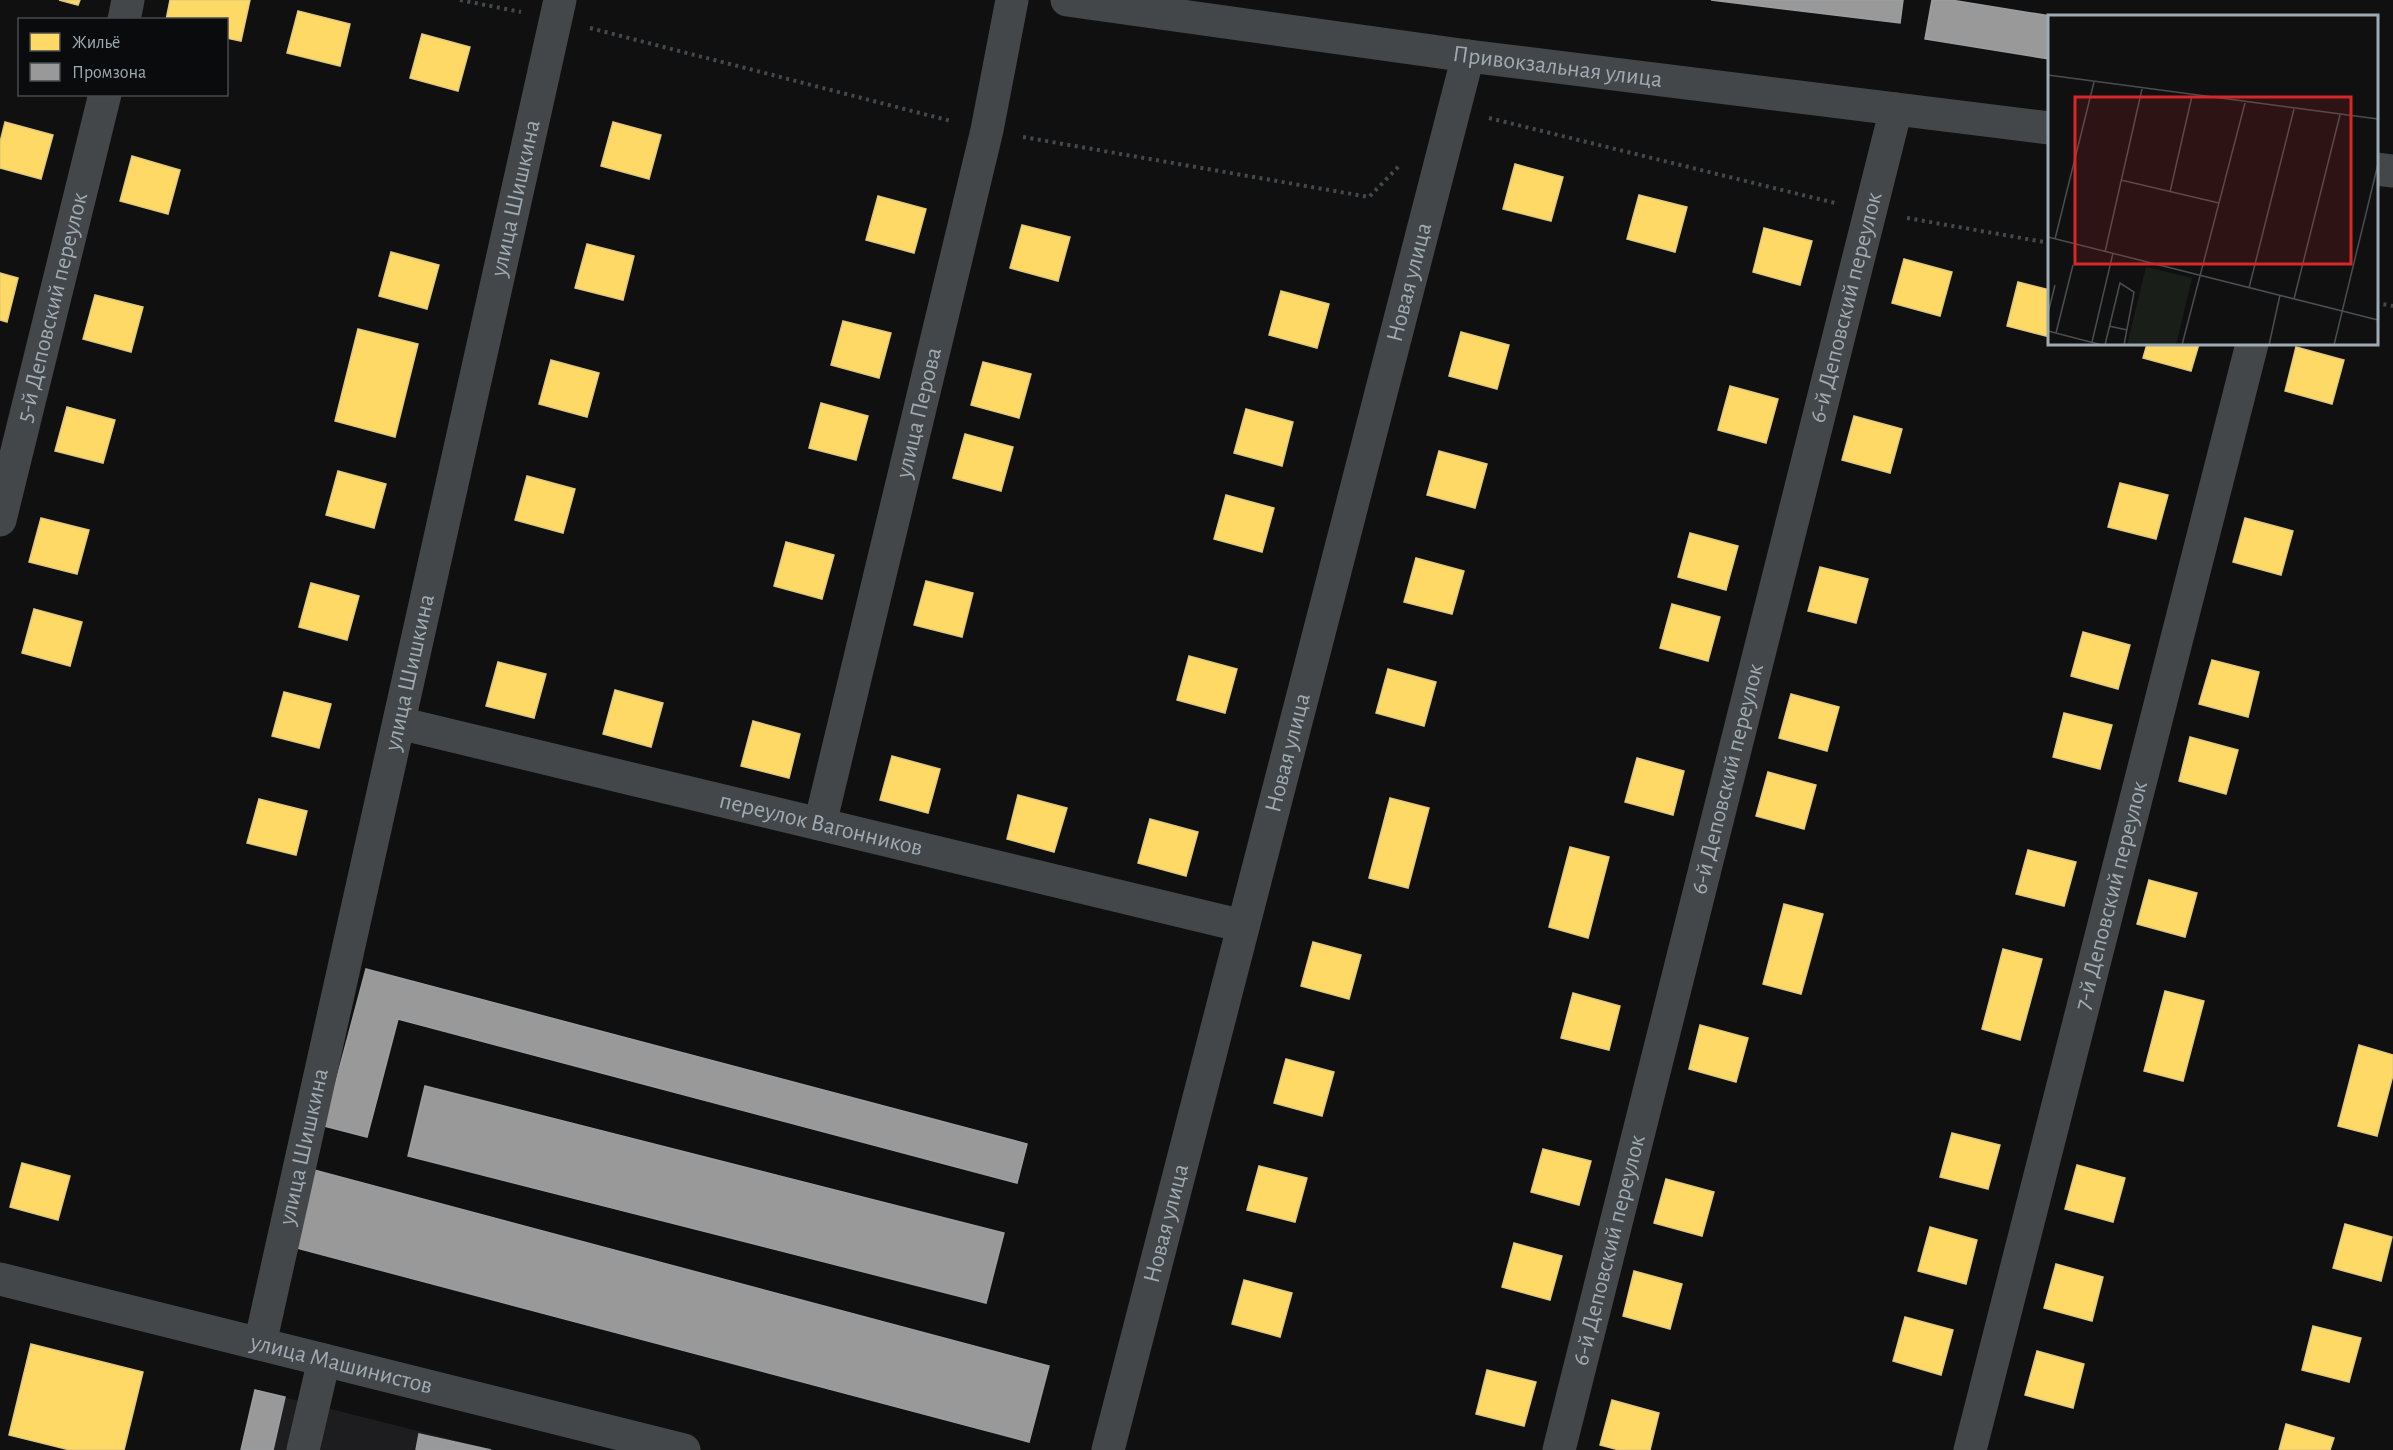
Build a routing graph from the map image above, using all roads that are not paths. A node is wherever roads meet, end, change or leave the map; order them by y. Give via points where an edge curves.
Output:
1 (128, 0) edge
2 (1012, 0) edge
3 (1067, 0) edge
4 (558, 9) edge
5 (124, 18) edge
6 (1468, 56) junction
7 (105, 96) edge
8 (1896, 109) junction
9 (2048, 128) edge
10 (2378, 169) edge
11 (2393, 171) edge
12 (2252, 345) edge
13 (0, 520) edge
14 (399, 723) junction
15 (820, 824) junction
16 (1243, 926) junction
17 (0, 1279) edge
18 (260, 1344) junction
19 (324, 1360) junction
20 (303, 1450) edge
21 (684, 1450) edge
22 (1108, 1450) edge
23 (1558, 1450) edge
24 (1970, 1450) edge

1 - 5 street
2 - 15 street, улица Перова via 987,130
3 - 6 street, Привокзальная улица
4 - 14 street, улица Шишкина
6 - 8 street, Привокзальная улица
6 - 16 street, Новая улица
7 - 13 street, 5-й Деповский переулок
8 - 9 street, Привокзальная улица
8 - 23 street, 6-й Деповский переулок
10 - 11 street
12 - 24 street, 7-й Деповский переулок
14 - 15 street, переулок Вагонников
14 - 18 street, улица Шишкина
15 - 16 street, переулок Вагонников
16 - 22 street, Новая улица
17 - 18 street, улица Машинистов
18 - 19 street, улица Машинистов
19 - 20 street
19 - 21 street, улица Машинистов

